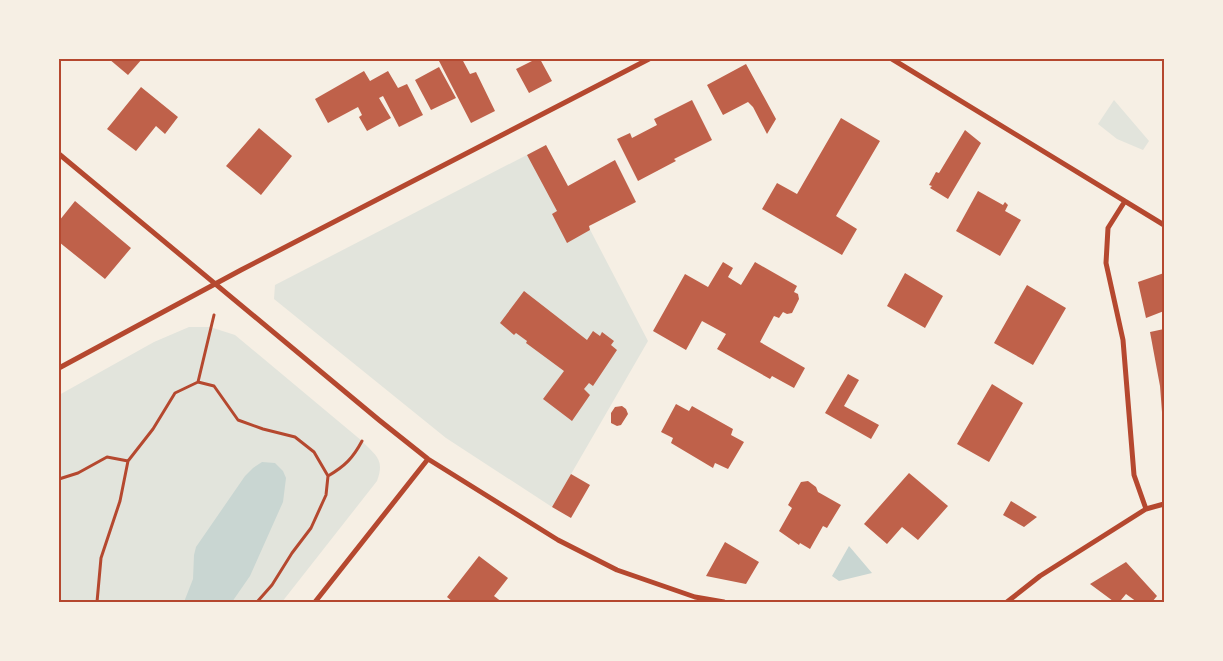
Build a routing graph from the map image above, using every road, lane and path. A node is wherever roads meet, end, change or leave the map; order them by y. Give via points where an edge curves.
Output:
1 (649, 59) edge
2 (892, 59) edge
3 (59, 154) edge
4 (1125, 201) junction
5 (1164, 225) edge
6 (216, 283) junction
7 (214, 315) dead end
8 (59, 368) edge
9 (198, 382) junction
10 (362, 441) dead end
11 (428, 459) junction
12 (128, 461) junction
13 (328, 476) junction
14 (59, 479) edge
15 (1164, 504) edge
16 (1146, 509) junction
17 (97, 602) edge
18 (257, 602) edge
19 (315, 602) edge
20 (724, 602) edge
21 (1008, 602) edge

1 - 6 street
2 - 4 street
3 - 6 street
4 - 5 street
4 - 16 street via 1108,228 1106,262 1123,340 1134,475
6 - 8 street
6 - 11 street
7 - 9 path
9 - 12 path via 175,393
9 - 13 path via 214,386 238,420 295,437 314,452
10 - 13 path via 354,456
11 - 19 street
11 - 20 street via 558,540 617,570 695,598
12 - 14 path via 107,457
12 - 17 path via 120,501 101,558
13 - 18 path via 326,495 311,528
15 - 16 street
16 - 21 street via 1040,576

